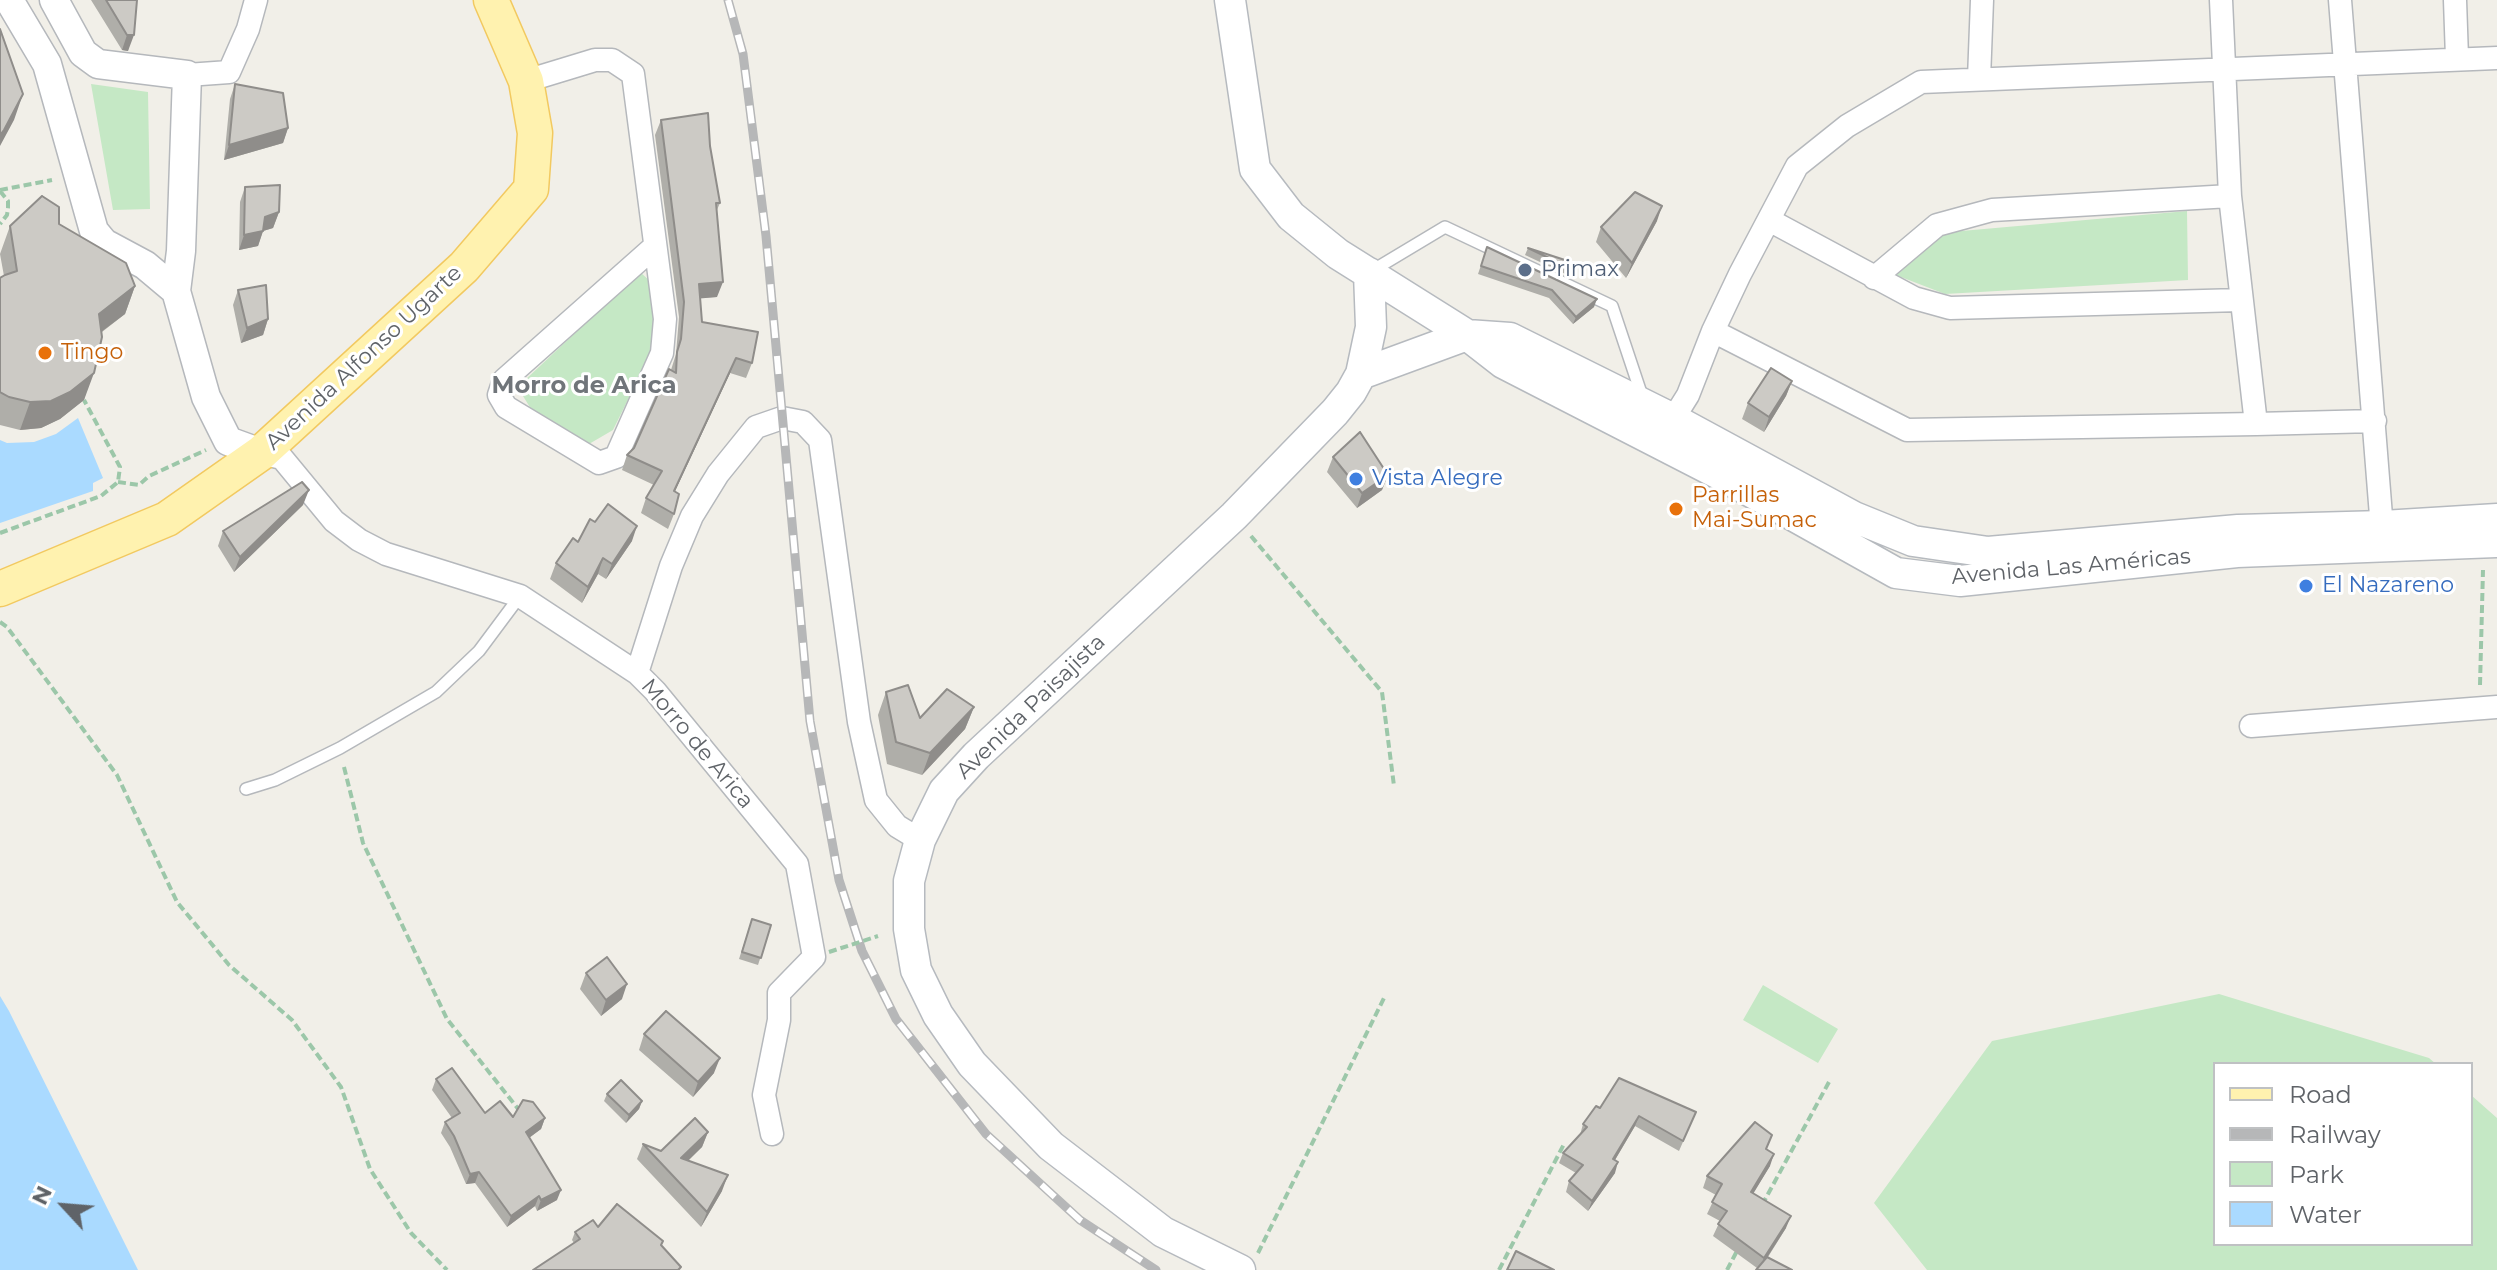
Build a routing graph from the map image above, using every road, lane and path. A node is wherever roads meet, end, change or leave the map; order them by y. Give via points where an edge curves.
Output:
1 (9, 0) edge
2 (54, 0) edge
3 (256, 0) edge
4 (491, 0) edge
5 (1230, 0) edge
6 (1982, 0) edge
7 (2221, 0) edge
8 (2340, 0) edge
9 (2455, 0) edge
10 (83, 53) junction
11 (2457, 58) junction
12 (2497, 58) edge
13 (2344, 62) junction
14 (47, 64) junction
15 (2224, 69) junction
16 (187, 75) junction
17 (1979, 79) junction
18 (526, 81) junction
19 (83, 190) junction
20 (0, 191) edge
21 (2230, 196) junction
22 (1769, 220) junction
23 (0, 224) edge
24 (654, 247) junction
25 (1369, 273) junction
26 (1874, 278) junction
27 (176, 291) junction
28 (2240, 300) junction
29 (1713, 331) junction
30 (1467, 335) junction
31 (1361, 374) junction
32 (84, 400) edge
33 (1659, 413) junction
34 (2375, 421) junction
35 (2256, 424) junction
36 (228, 441) junction
37 (261, 453) junction
38 (118, 482) junction
39 (1234, 516) junction
40 (0, 533) edge
41 (2493, 534) edge
42 (2383, 536) junction
43 (0, 589) edge
44 (520, 596) junction
45 (0, 622) edge
46 (637, 673) junction
47 (2488, 707) edge
48 (2251, 726) dead end
49 (340, 748) junction
50 (1394, 786) dead end
51 (246, 789) dead end
52 (920, 840) junction
53 (878, 936) dead end
54 (822, 954) junction
55 (1384, 998) dead end
56 (1829, 1082) dead end
57 (519, 1110) edge
58 (772, 1134) dead end
59 (1564, 1144) dead end
60 (1756, 1216) edge
61 (1741, 1243) edge
62 (1248, 1263) edge
63 (447, 1270) edge
64 (1499, 1270) edge
65 (1727, 1270) edge

1 - 14 street
2 - 10 street
3 - 16 street via 229,72
4 - 18 main road, Avenida Alfonso Ugarte
5 - 25 main road, Avenida Las Américas via 1255,169 1291,216
6 - 17 street
7 - 15 street
8 - 13 street
9 - 11 street
10 - 14 street
10 - 16 street via 98,64
11 - 12 street
11 - 13 street
13 - 15 street
13 - 34 street
14 - 19 street
15 - 17 street
15 - 21 street
16 - 27 street
17 - 22 street via 1921,82 1847,126 1797,166
18 - 24 street via 595,60 612,60 633,74
18 - 37 main road, Avenida Alfonso Ugarte via 535,133 531,189 464,267
19 - 20 path via 50,179
19 - 27 street via 94,231 104,243 145,265
20 - 23 path via 8,201
21 - 26 street via 1992,210 1937,225
21 - 28 street
22 - 26 street
22 - 29 street
24 - 24 street via 504,380 499,395 506,407 599,463 616,457 662,353 665,319
25 - 30 main road, Avenida Las Américas
25 - 31 main road, Avenida Paisajista via 1371,327
25 - 33 lane via 1445,227 1612,306
26 - 28 street via 1950,308
27 - 36 street via 206,397
28 - 35 street
29 - 33 street via 1688,395
29 - 35 street via 1907,430
30 - 31 main road
30 - 33 main road, Avenida Las Américas via 1510,338
30 - 42 main road, Avenida Las Américas via 1503,363 1896,573 1960,581
31 - 39 main road, Avenida Paisajista via 1335,412
32 - 38 path via 120,467
33 - 42 main road, Avenida Las Américas via 1854,517 1913,541 1988,552 2238,530
34 - 35 street
34 - 42 street
36 - 37 street
36 - 38 path via 139,485
37 - 43 main road, Avenida Alfonso Ugarte via 167,519
37 - 44 street, Morro de Arica via 282,458 334,521 359,540 386,554
38 - 40 path via 101,496
39 - 50 path via 1382,692
39 - 52 main road, Avenida Paisajista via 976,756 944,791
41 - 42 main road, Avenida Las Américas
41 - 47 path
44 - 46 street, Morro de Arica
44 - 49 lane via 479,651 436,692
45 - 63 path via 117,775 177,902 229,965 292,1020 341,1087 370,1169 411,1233
46 - 52 street via 671,566 692,516 718,474 756,427 782,418 803,422 820,440 859,722 876,800 897,826
46 - 54 street, Morro de Arica via 797,864
47 - 48 street
49 - 51 lane
49 - 57 path via 363,843 447,1019
52 - 62 main road, Avenida Paisajista via 909,881 916,970 938,1015 972,1064 1051,1146 1163,1232
53 - 54 path, bridge
54 - 58 street via 779,993 764,1095
55 - 62 path
56 - 60 path
59 - 64 path
61 - 65 path

